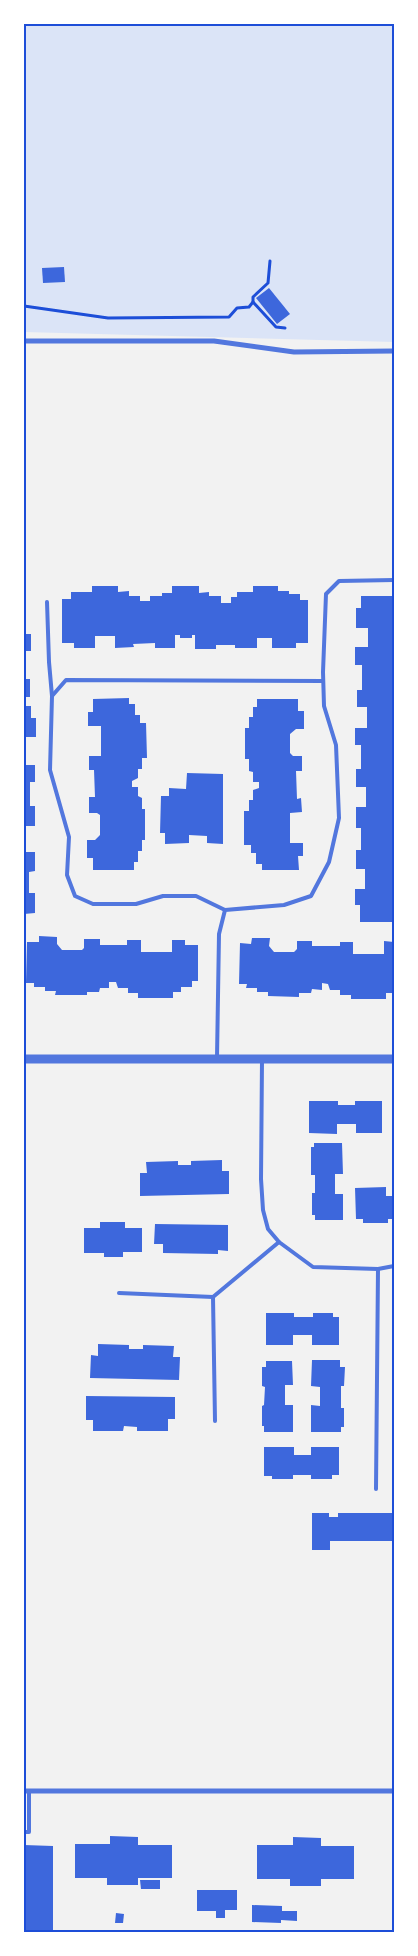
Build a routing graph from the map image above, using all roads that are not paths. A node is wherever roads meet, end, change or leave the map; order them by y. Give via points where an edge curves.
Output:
1 (24, 341) edge
2 (394, 351) edge
3 (394, 580) edge
4 (47, 602) dead end
5 (323, 681) junction
6 (52, 696) junction
7 (225, 910) junction
8 (24, 1058) edge
9 (217, 1060) junction
10 (262, 1060) junction
11 (394, 1060) edge
12 (279, 1242) junction
13 (394, 1266) edge
14 (378, 1269) junction
15 (119, 1293) dead end
16 (213, 1297) junction
17 (215, 1421) dead end
18 (376, 1489) dead end
19 (26, 1791) edge
20 (394, 1791) edge
21 (24, 1832) edge

1 - 2 street via 214,341 294,352
3 - 5 lane via 339,580 326,594
4 - 6 lane
5 - 6 lane via 66,680
5 - 7 lane via 324,706 336,745 339,818 329,862 311,896 284,905
6 - 7 lane via 50,770 69,837 67,875 75,896 93,904 136,904 164,896 196,896
7 - 9 lane via 219,934
8 - 9 street
9 - 10 street
10 - 11 street
10 - 12 lane via 263,1210 268,1229
12 - 14 lane via 313,1267
12 - 16 lane
13 - 14 lane
14 - 18 lane
15 - 16 lane
16 - 17 lane
19 - 20 street
19 - 21 lane via 29,1832

